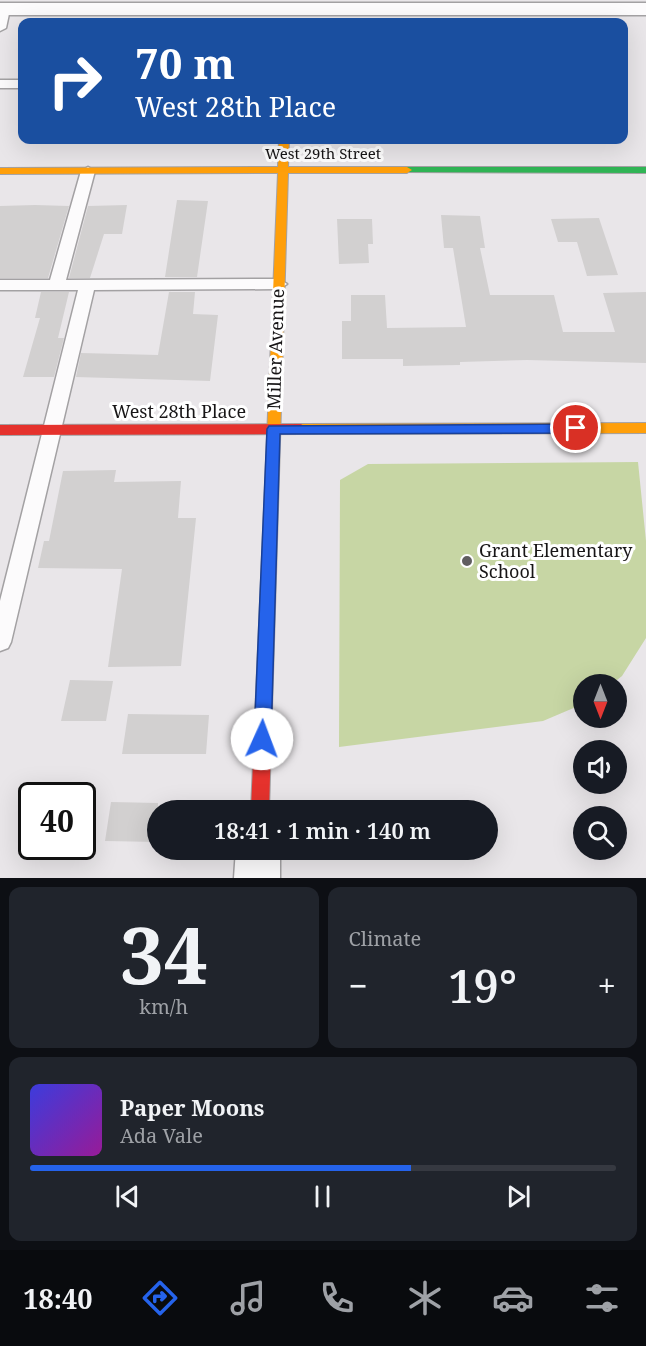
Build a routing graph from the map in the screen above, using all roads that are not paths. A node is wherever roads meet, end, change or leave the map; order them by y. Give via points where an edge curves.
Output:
1 (646, 9) edge
2 (288, 10) edge
3 (2, 15) edge
4 (0, 84) edge
5 (18, 84) edge
6 (284, 144) edge
7 (646, 170) edge
8 (0, 171) edge
9 (88, 171) junction
10 (283, 171) junction
11 (57, 284) junction
12 (87, 284) junction
13 (279, 284) junction
14 (0, 285) edge
15 (646, 428) edge
16 (273, 429) junction
17 (0, 430) edge
18 (54, 430) junction
19 (0, 642) edge
20 (260, 800) edge
21 (258, 860) edge
22 (257, 878) edge

1 - 2 street
2 - 3 street
4 - 5 lane
6 - 10 street, Miller Avenue
7 - 10 street, West 29th Street
8 - 9 street, West 29th Street
9 - 10 street, West 29th Street
9 - 11 lane
10 - 13 street, Miller Avenue
11 - 12 lane
11 - 14 lane
12 - 13 lane
12 - 18 lane
13 - 16 street, Miller Avenue
15 - 16 street, West 28th Place
16 - 18 street, West 28th Place
16 - 20 street, Miller Avenue
17 - 18 street, West 28th Place
18 - 19 lane
21 - 22 street

